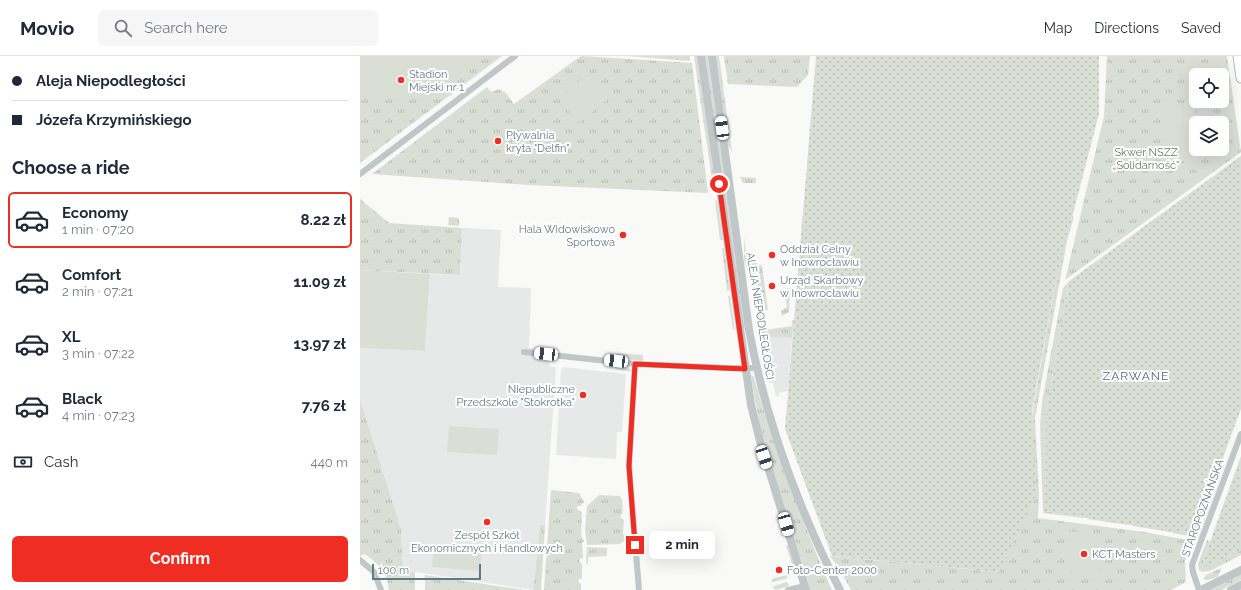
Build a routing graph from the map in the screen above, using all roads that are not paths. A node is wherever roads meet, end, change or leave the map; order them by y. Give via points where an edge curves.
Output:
1 (515, 56) edge
2 (701, 56) edge
3 (712, 56) edge
4 (1238, 56) edge
5 (1241, 78) edge
6 (360, 174) edge
7 (524, 352) dead end
8 (635, 364) junction
9 (756, 368) junction
10 (745, 369) junction
11 (1241, 434) edge
12 (360, 560) edge
13 (1241, 570) edge
14 (1241, 585) edge
15 (805, 588) edge
16 (381, 590) edge
17 (639, 590) edge
18 (788, 590) edge
19 (840, 590) edge
20 (1200, 590) edge
21 (1231, 590) edge

1 - 6 street
2 - 10 street, ALEJA NIEPODLEGŁOŚCI
3 - 9 street, ALEJA NIEPODLEGŁOŚCI
4 - 5 main road
7 - 8 street
8 - 10 street
8 - 17 street via 629,466
9 - 10 street
9 - 19 street, ALEJA NIEPODLEGŁOŚCI via 777,440 804,513
10 - 15 street, ALEJA NIEPODLEGŁOŚCI via 760,441
11 - 20 street, STAROPOZNAŃSKA via 1192,565
12 - 16 street via 374,572
13 - 20 street
14 - 21 street
15 - 18 street

